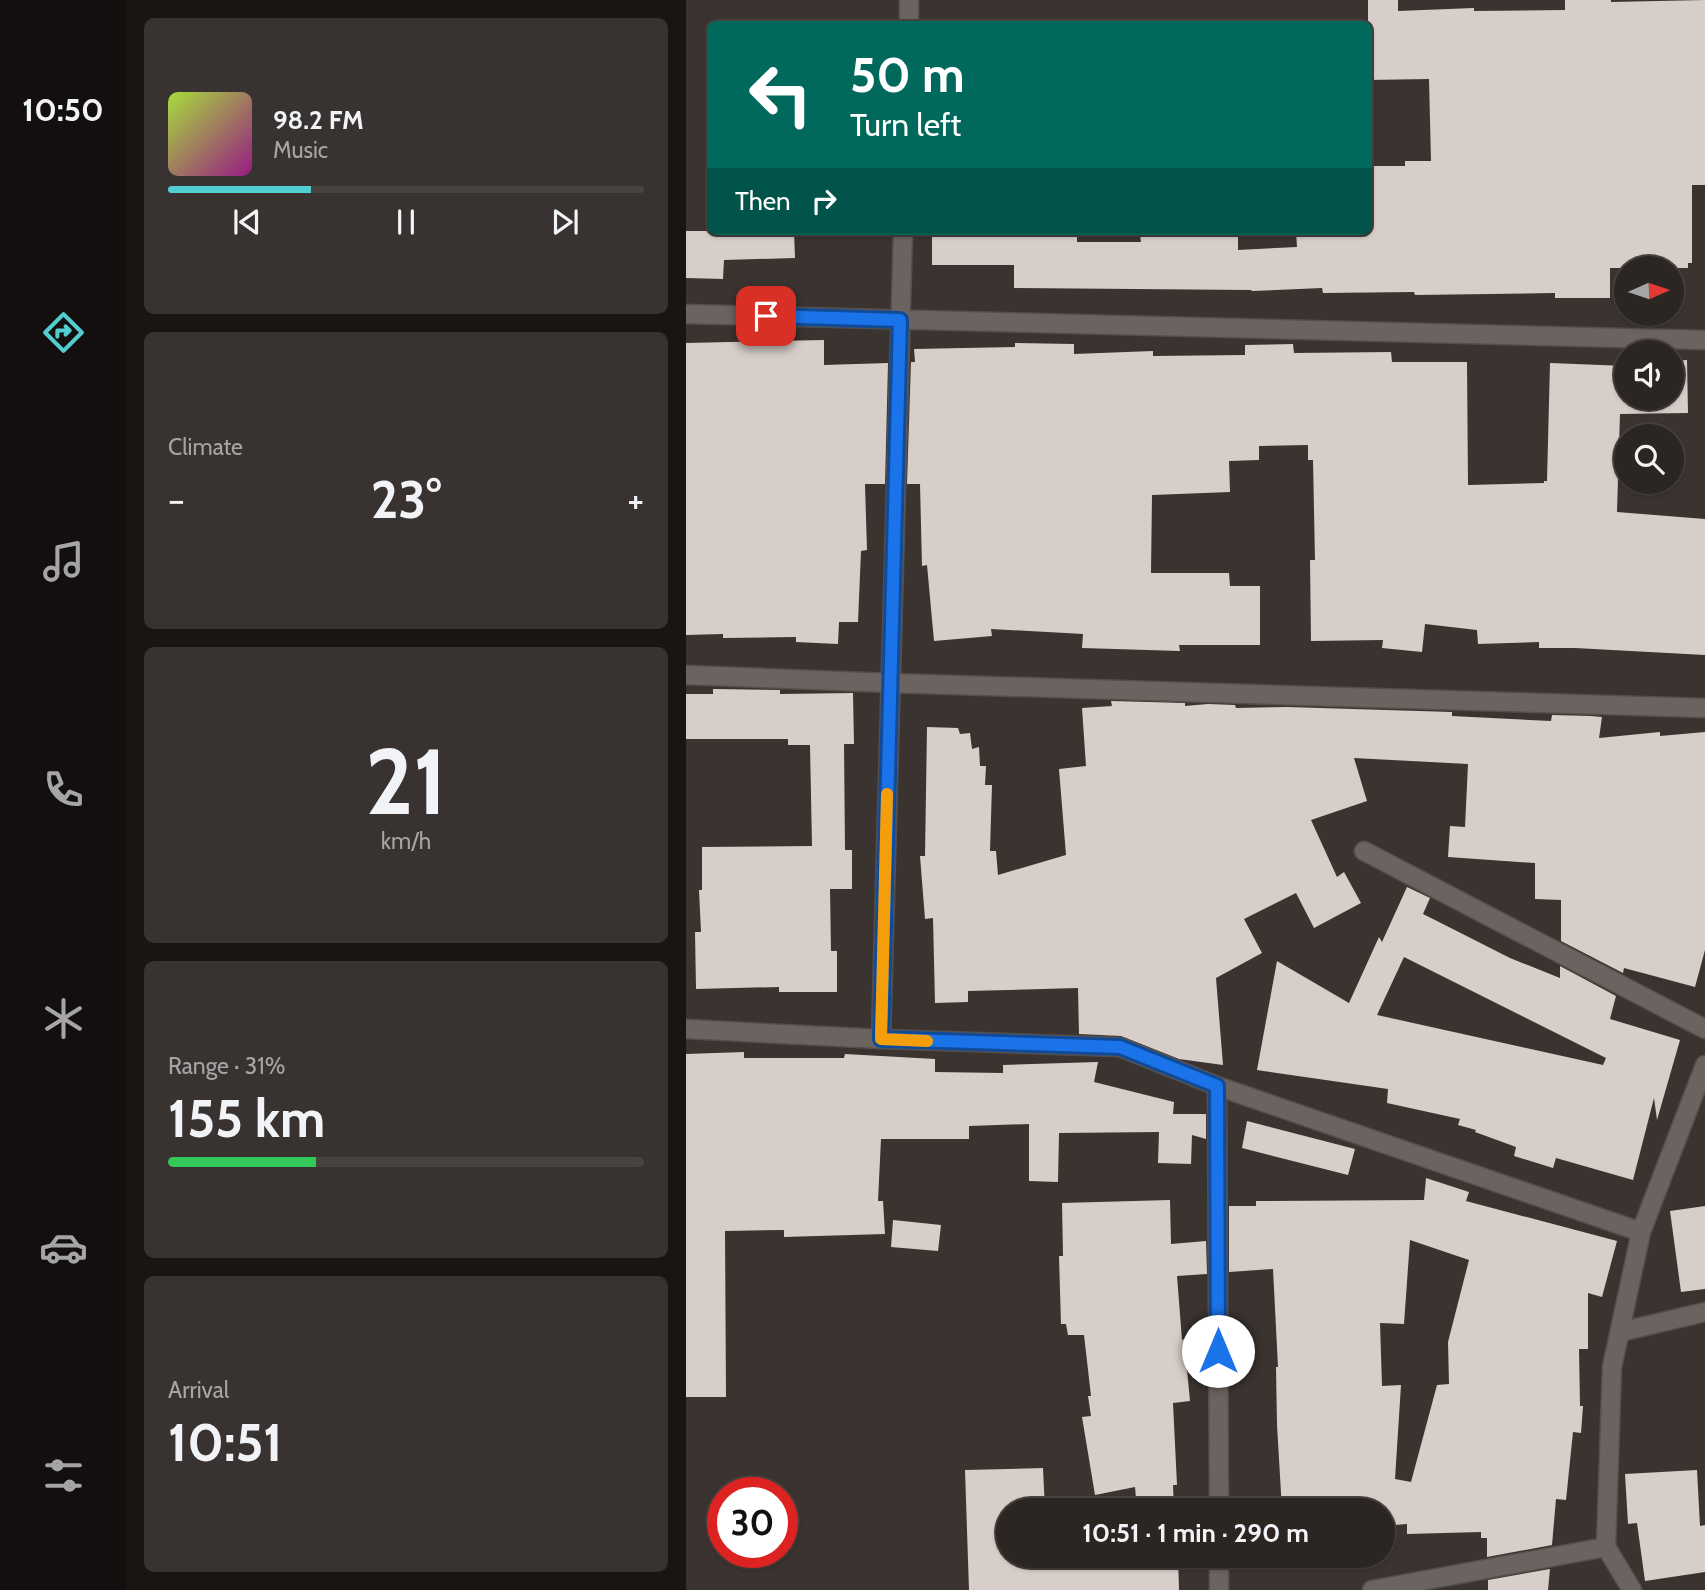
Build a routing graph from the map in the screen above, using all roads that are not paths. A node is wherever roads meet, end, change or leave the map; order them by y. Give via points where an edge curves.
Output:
1 (909, 0) edge
2 (909, 21) edge
3 (903, 235) edge
4 (686, 314) edge
5 (900, 320) junction
6 (1705, 340) edge
7 (686, 675) edge
8 (890, 683) junction
9 (1705, 708) edge
10 (1364, 851) dead end
11 (686, 1029) edge
12 (1705, 1029) edge
13 (881, 1039) junction
14 (1705, 1065) edge
15 (1217, 1086) junction
16 (1641, 1232) junction
17 (1705, 1312) edge
18 (1620, 1332) junction
19 (1219, 1498) edge
20 (1606, 1547) junction
21 (1219, 1568) edge
22 (1219, 1590) edge
23 (1373, 1590) edge
24 (1632, 1590) edge

1 - 2 street
3 - 5 street
4 - 5 street
5 - 6 street
5 - 8 street
7 - 8 street
8 - 9 street
8 - 13 street
10 - 12 street
11 - 13 street
13 - 15 street via 1120,1047
14 - 16 street
15 - 16 street
15 - 19 street
16 - 18 street
17 - 18 street
18 - 20 street via 1612,1367
20 - 23 street
20 - 24 street
21 - 22 street

